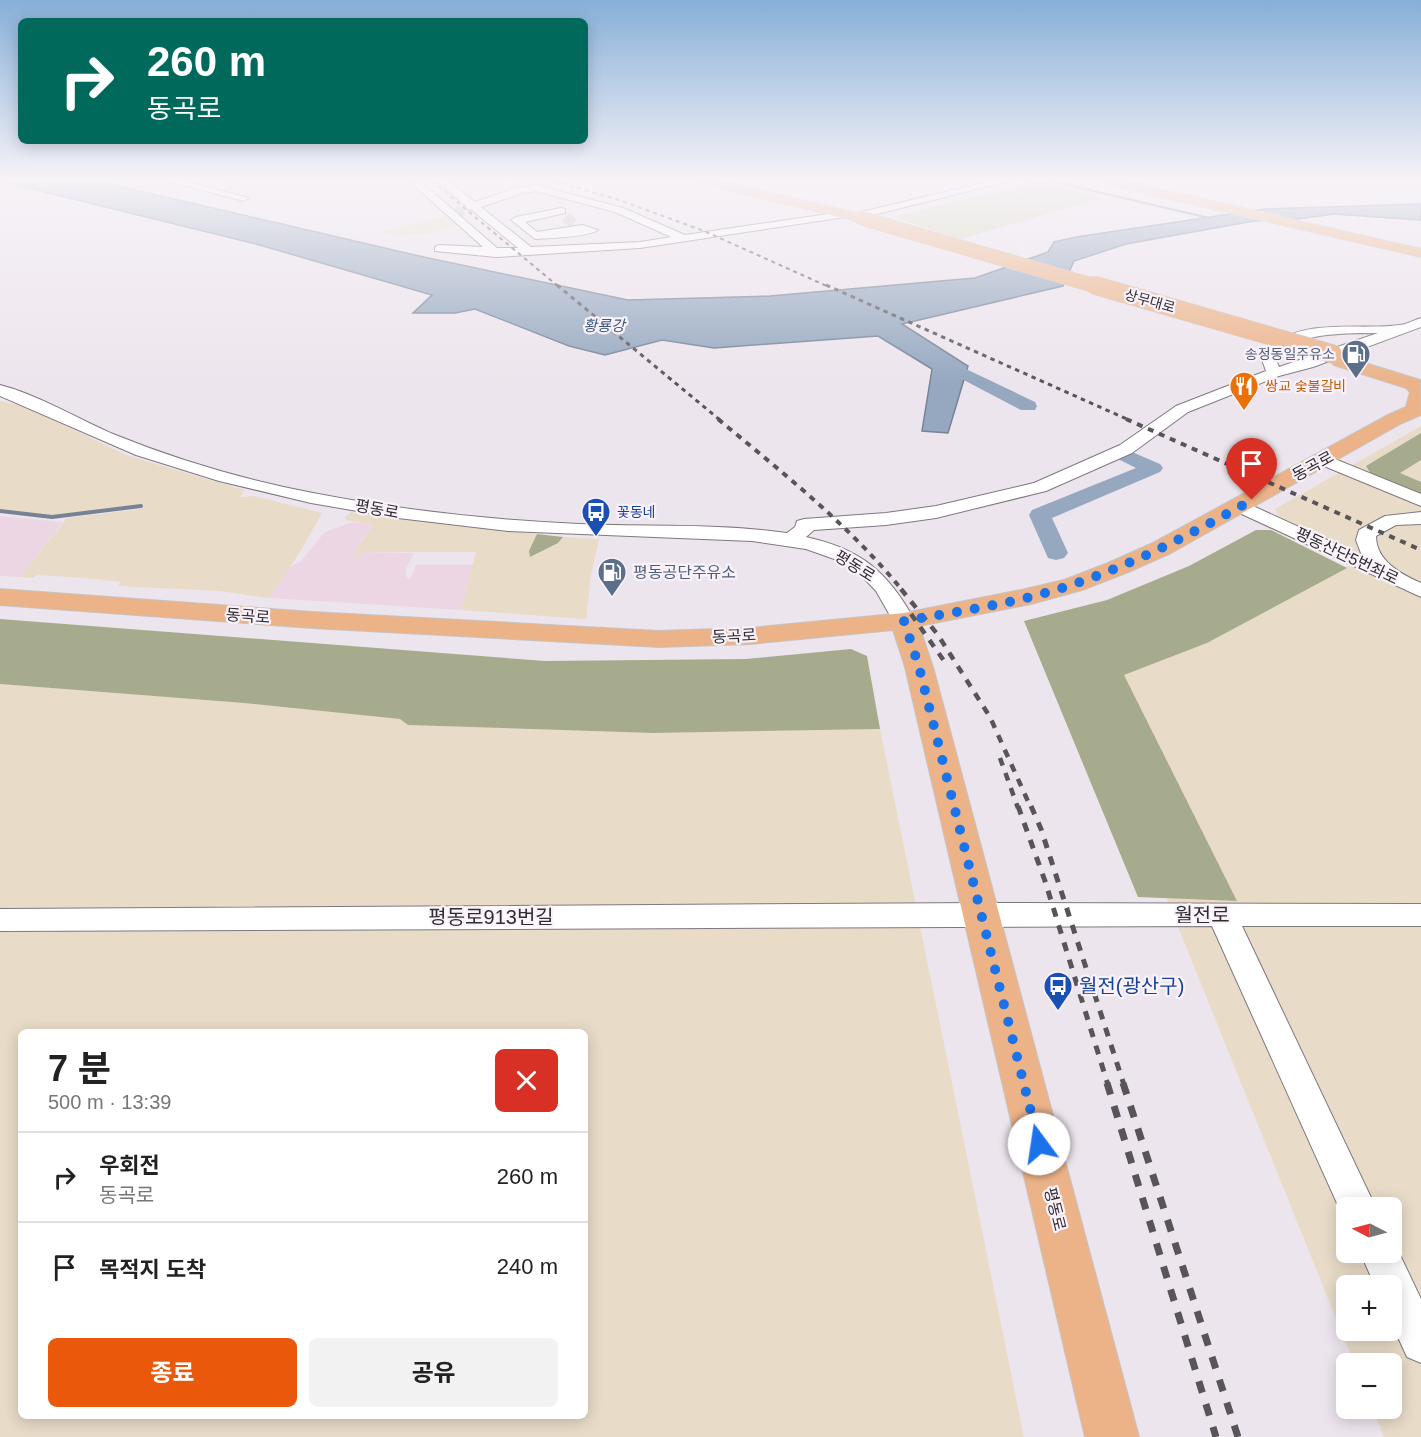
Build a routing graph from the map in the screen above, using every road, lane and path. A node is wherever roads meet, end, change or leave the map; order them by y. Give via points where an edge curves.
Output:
1 (491, 248) edge
2 (526, 248) edge
3 (593, 248) edge
4 (966, 248) edge
5 (1400, 248) edge
6 (439, 249) dead end
7 (530, 251) junction
8 (496, 252) junction
9 (1421, 253) edge
10 (1421, 322) edge
11 (1397, 329) junction
12 (1333, 354) junction
13 (1421, 370) edge
14 (1274, 373) junction
15 (1421, 380) edge
16 (0, 390) edge
17 (1418, 409) edge
18 (1324, 460) junction
19 (1421, 501) edge
20 (1240, 506) junction
21 (1421, 518) edge
22 (790, 540) junction
23 (1396, 579) junction
24 (1421, 591) edge
25 (0, 597) edge
26 (904, 621) junction
27 (982, 914) junction
28 (1222, 915) junction
29 (1421, 915) edge
30 (0, 920) edge
31 (1353, 1197) edge
32 (1384, 1263) edge
33 (1421, 1343) edge
34 (1112, 1437) edge

1 - 8 street
2 - 7 street
3 - 7 street
4 - 12 main road, 상무대로, bridge
5 - 9 main road
6 - 8 street
7 - 8 street
10 - 11 street
11 - 12 street
11 - 14 street via 1328,332 1281,342 1268,357
12 - 13 main road
12 - 14 street
12 - 15 main road, 상무대로
12 - 17 main road via 1341,361 1413,384 1420,391
14 - 22 street via 1182,409 1132,445 1040,487 936,512 804,525 805,529
16 - 22 street, 평동로 via 140,450 270,490 396,513 484,523
17 - 18 main road, 동곡로
18 - 19 street
18 - 20 main road, 동곡로
20 - 23 street, 평동산단5번좌로
20 - 26 main road, 동곡로 via 1162,548 1073,585
21 - 23 street via 1392,519 1366,534 1369,553
22 - 26 street, 평동로 via 831,550 866,569 884,586
23 - 24 street, 평동산단5번좌로
25 - 26 main road, 동곡로 via 324,621 659,639 750,636
26 - 27 main road, 평동로
27 - 28 street, 월전로
27 - 30 street, 평동로913번길
27 - 34 main road, 평동로
28 - 29 street, 월전로
28 - 31 street
32 - 33 street

